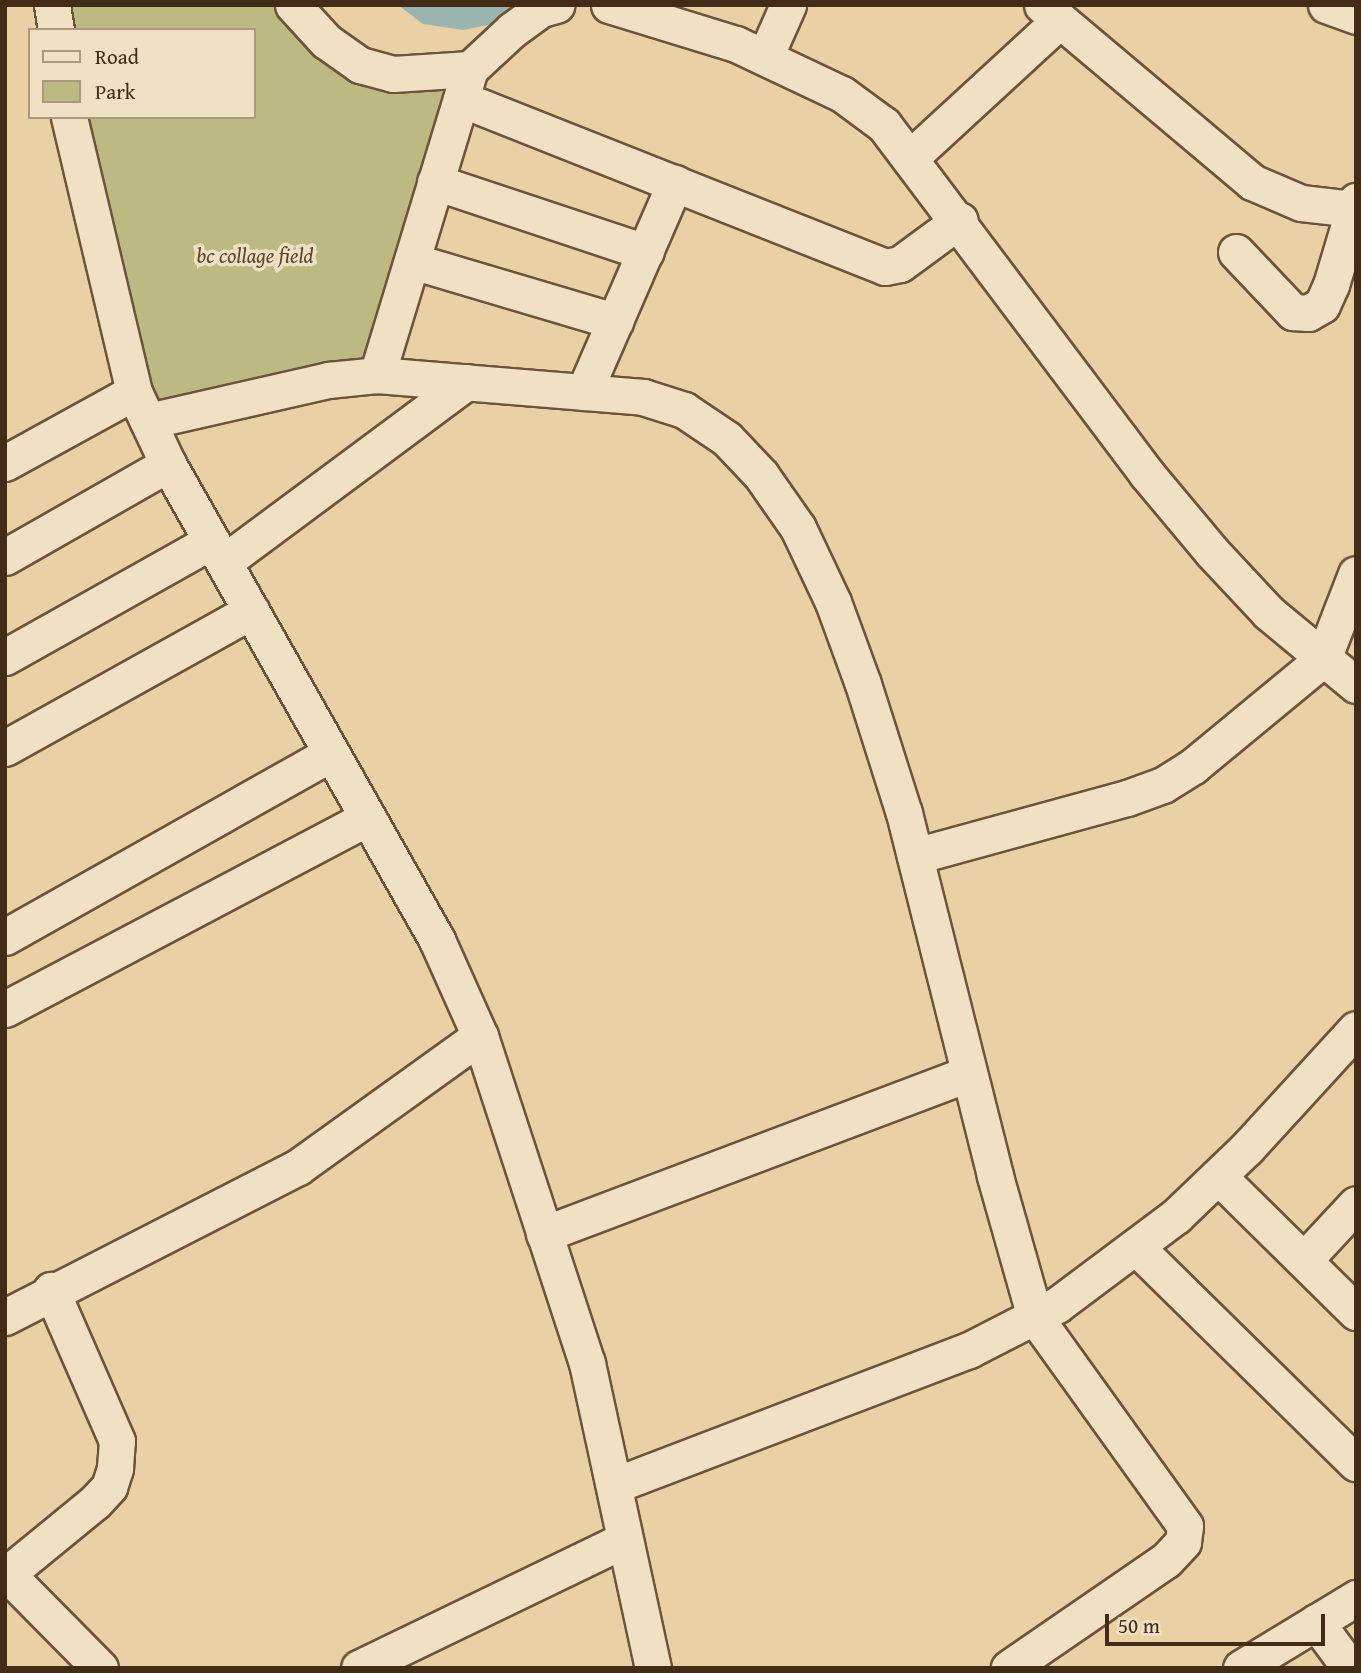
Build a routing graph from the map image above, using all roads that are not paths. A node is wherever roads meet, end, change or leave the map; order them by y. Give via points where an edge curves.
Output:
1 (52, 5) edge
2 (293, 5) edge
3 (609, 5) edge
4 (788, 5) edge
5 (1326, 5) edge
6 (546, 6) edge
7 (1051, 13) edge
8 (684, 16) edge
9 (1356, 16) edge
10 (56, 28) edge
11 (765, 57) junction
12 (465, 84) junction
13 (69, 119) edge
14 (911, 157) junction
15 (435, 182) junction
16 (675, 183) junction
17 (1354, 205) edge
18 (960, 220) junction
19 (646, 252) junction
20 (1236, 252) dead end
21 (412, 261) junction
22 (615, 321) junction
23 (377, 375) junction
24 (466, 382) junction
25 (584, 392) junction
26 (141, 407) junction
27 (5, 463) edge
28 (168, 464) junction
29 (218, 552) junction
30 (5, 557) edge
31 (1356, 574) edge
32 (251, 611) junction
33 (5, 657) edge
34 (1323, 659) junction
35 (1356, 685) edge
36 (5, 748) edge
37 (331, 753) junction
38 (368, 818) junction
39 (915, 856) junction
40 (5, 937) edge
41 (5, 1009) edge
42 (1356, 1029) edge
43 (480, 1036) junction
44 (969, 1073) junction
45 (1219, 1175) junction
46 (1356, 1204) edge
47 (544, 1234) junction
48 (1137, 1248) junction
49 (1304, 1261) junction
50 (51, 1290) junction
51 (1356, 1312) edge
52 (5, 1317) edge
53 (1035, 1317) junction
54 (1356, 1464) edge
55 (615, 1485) junction
56 (624, 1540) junction
57 (6, 1573) edge
58 (1356, 1598) edge
59 (1315, 1622) junction
60 (100, 1668) edge
61 (359, 1668) edge
62 (653, 1668) edge
63 (1009, 1668) edge
64 (1241, 1668) edge
65 (1350, 1668) edge

1 - 10 street
2 - 12 street via 326,41 360,65
3 - 8 street
4 - 11 street
5 - 9 street
6 - 12 street
7 - 14 street
7 - 17 street via 1251,182 1301,203
8 - 11 street
11 - 14 street via 842,94 884,125
12 - 15 street
12 - 16 street
13 - 26 street
14 - 18 street
15 - 19 street
15 - 21 street
16 - 18 street via 885,267 900,264
16 - 19 street
17 - 20 street via 1331,285 1322,305 1308,313 1293,312
18 - 34 street via 1146,473 1269,612
19 - 22 street
21 - 22 street
21 - 23 street
22 - 25 street
23 - 24 street
23 - 26 street
24 - 25 street
24 - 29 street
25 - 39 street via 643,397 684,410 727,439 761,475 798,528 833,602 868,697
26 - 27 street
26 - 28 street
28 - 29 street
28 - 30 street
29 - 32 street
29 - 33 street
31 - 34 street
32 - 36 street
32 - 37 street
34 - 35 street
34 - 39 street via 1233,737 1163,785
37 - 38 street
37 - 40 street
38 - 41 street
38 - 43 street via 437,940
39 - 44 street
42 - 45 street
43 - 47 street
43 - 50 street via 298,1167 234,1203
44 - 47 street
44 - 53 street
45 - 48 street
45 - 49 street
46 - 49 street
47 - 55 street via 587,1363
48 - 53 street
48 - 54 street
49 - 51 street
50 - 52 street
50 - 57 street via 117,1441 115,1468 108,1487 95,1502
53 - 55 street via 969,1350
53 - 63 street via 1185,1526 1183,1542 1166,1560
55 - 56 street
56 - 61 street
56 - 62 street
57 - 60 street
58 - 59 street
59 - 64 street
59 - 65 street

